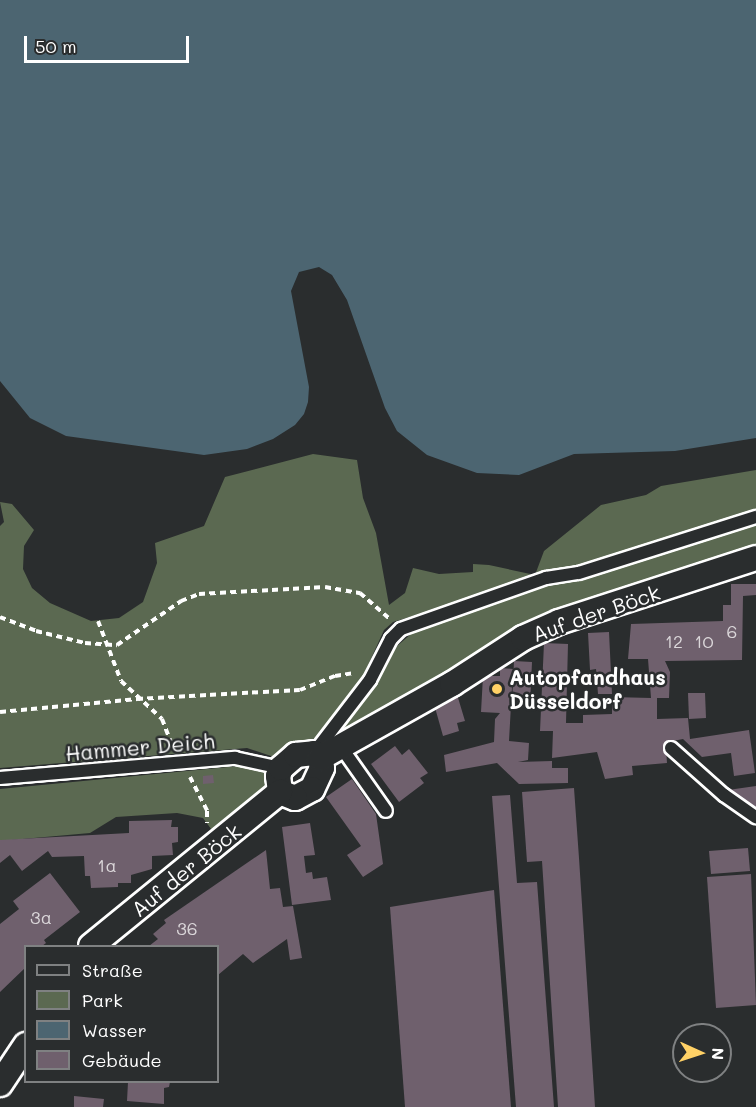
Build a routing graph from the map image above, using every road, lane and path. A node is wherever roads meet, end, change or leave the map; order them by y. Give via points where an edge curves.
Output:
1 (756, 517) edge
2 (756, 558) edge
3 (0, 617) edge
4 (98, 621) dead end
5 (401, 628) junction
6 (105, 646) junction
7 (374, 672) junction
8 (137, 699) junction
9 (0, 712) edge
10 (671, 748) dead end
11 (325, 752) junction
12 (182, 763) junction
13 (282, 768) junction
14 (0, 778) edge
15 (280, 792) junction
16 (386, 811) dead end
17 (756, 817) edge
18 (210, 851) junction
19 (92, 945) edge
20 (24, 1048) edge
21 (0, 1084) edge

1 - 5 lane via 579,573 546,578
2 - 11 street, Auf der Böck via 532,634
3 - 6 path via 36,631
4 - 6 path
5 - 6 path via 360,593 345,588 215,591 181,601 130,639
5 - 7 lane
6 - 8 path via 121,681
7 - 8 path via 335,676 300,690
7 - 11 lane
8 - 9 path
8 - 12 path via 162,719
10 - 17 lane via 724,795
11 - 13 street, Auf der Böck via 296,755
11 - 15 street via 321,774 308,793 295,798
11 - 16 lane
12 - 13 lane, Hammer Deich via 235,758
12 - 14 lane, Hammer Deich
12 - 18 path via 207,811
13 - 15 street via 278,776
15 - 18 street, Auf der Böck
18 - 19 street, Auf der Böck
20 - 21 street

